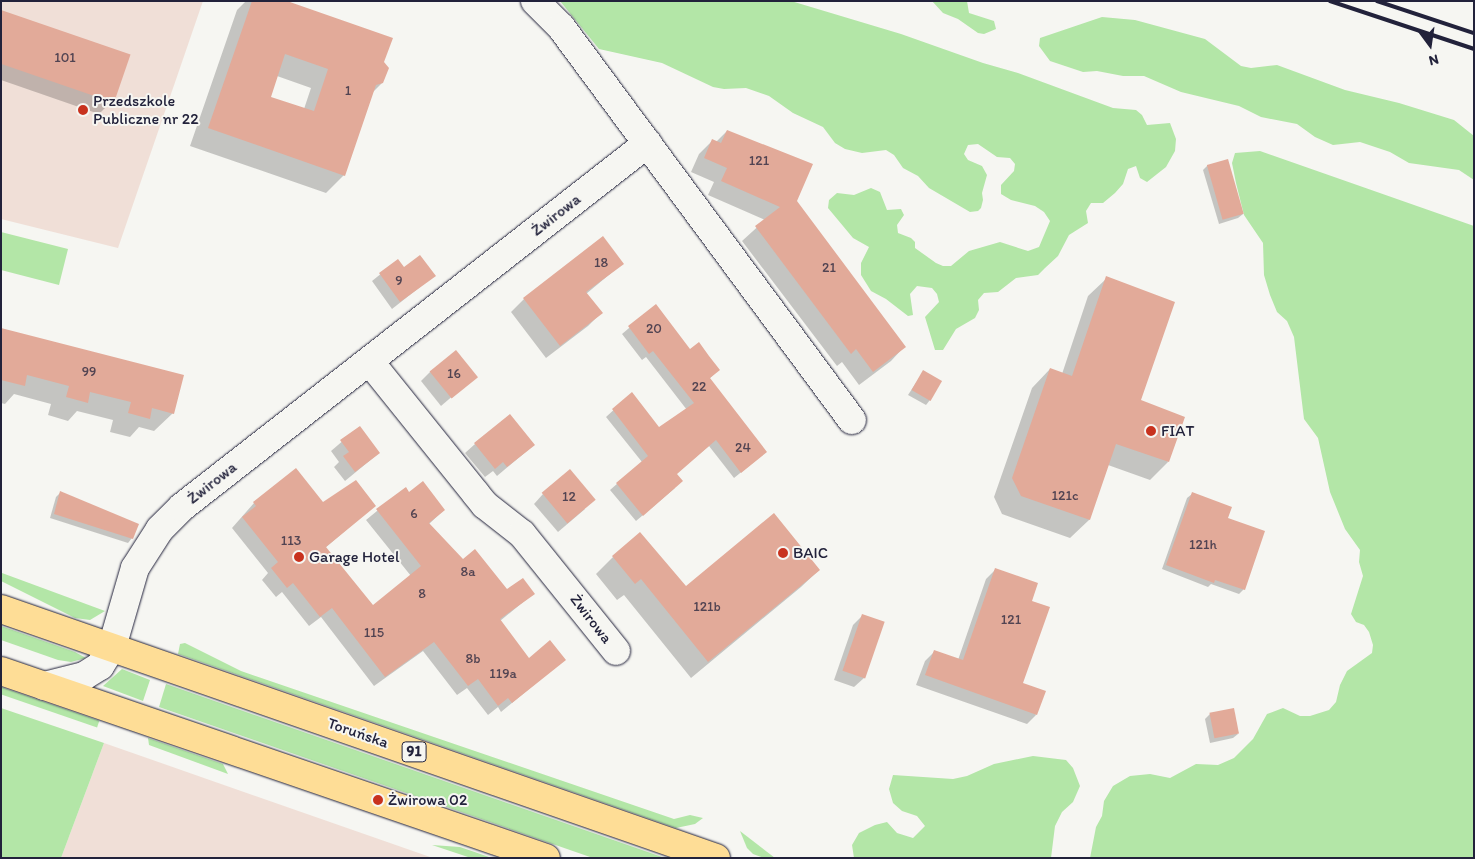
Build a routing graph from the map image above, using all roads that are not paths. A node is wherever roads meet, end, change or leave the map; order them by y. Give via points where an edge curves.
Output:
1 (535, 1) edge
2 (648, 143) junction
3 (370, 362) junction
4 (852, 420) dead end
5 (1, 609) edge
6 (112, 647) junction
7 (616, 651) dead end
8 (1, 671) edge
9 (44, 686) junction
10 (546, 858) edge
11 (716, 858) edge

1 - 2 street via 561,27
2 - 3 street, Żwirowa
2 - 4 street
3 - 6 street, Żwirowa via 207,486 160,529 135,568
3 - 7 street, Żwirowa via 485,505 522,534
5 - 6 main road, Toruńska / 91
6 - 9 street, Żwirowa via 100,666 84,676
6 - 11 main road, Toruńska / 91
8 - 9 main road
9 - 10 main road

